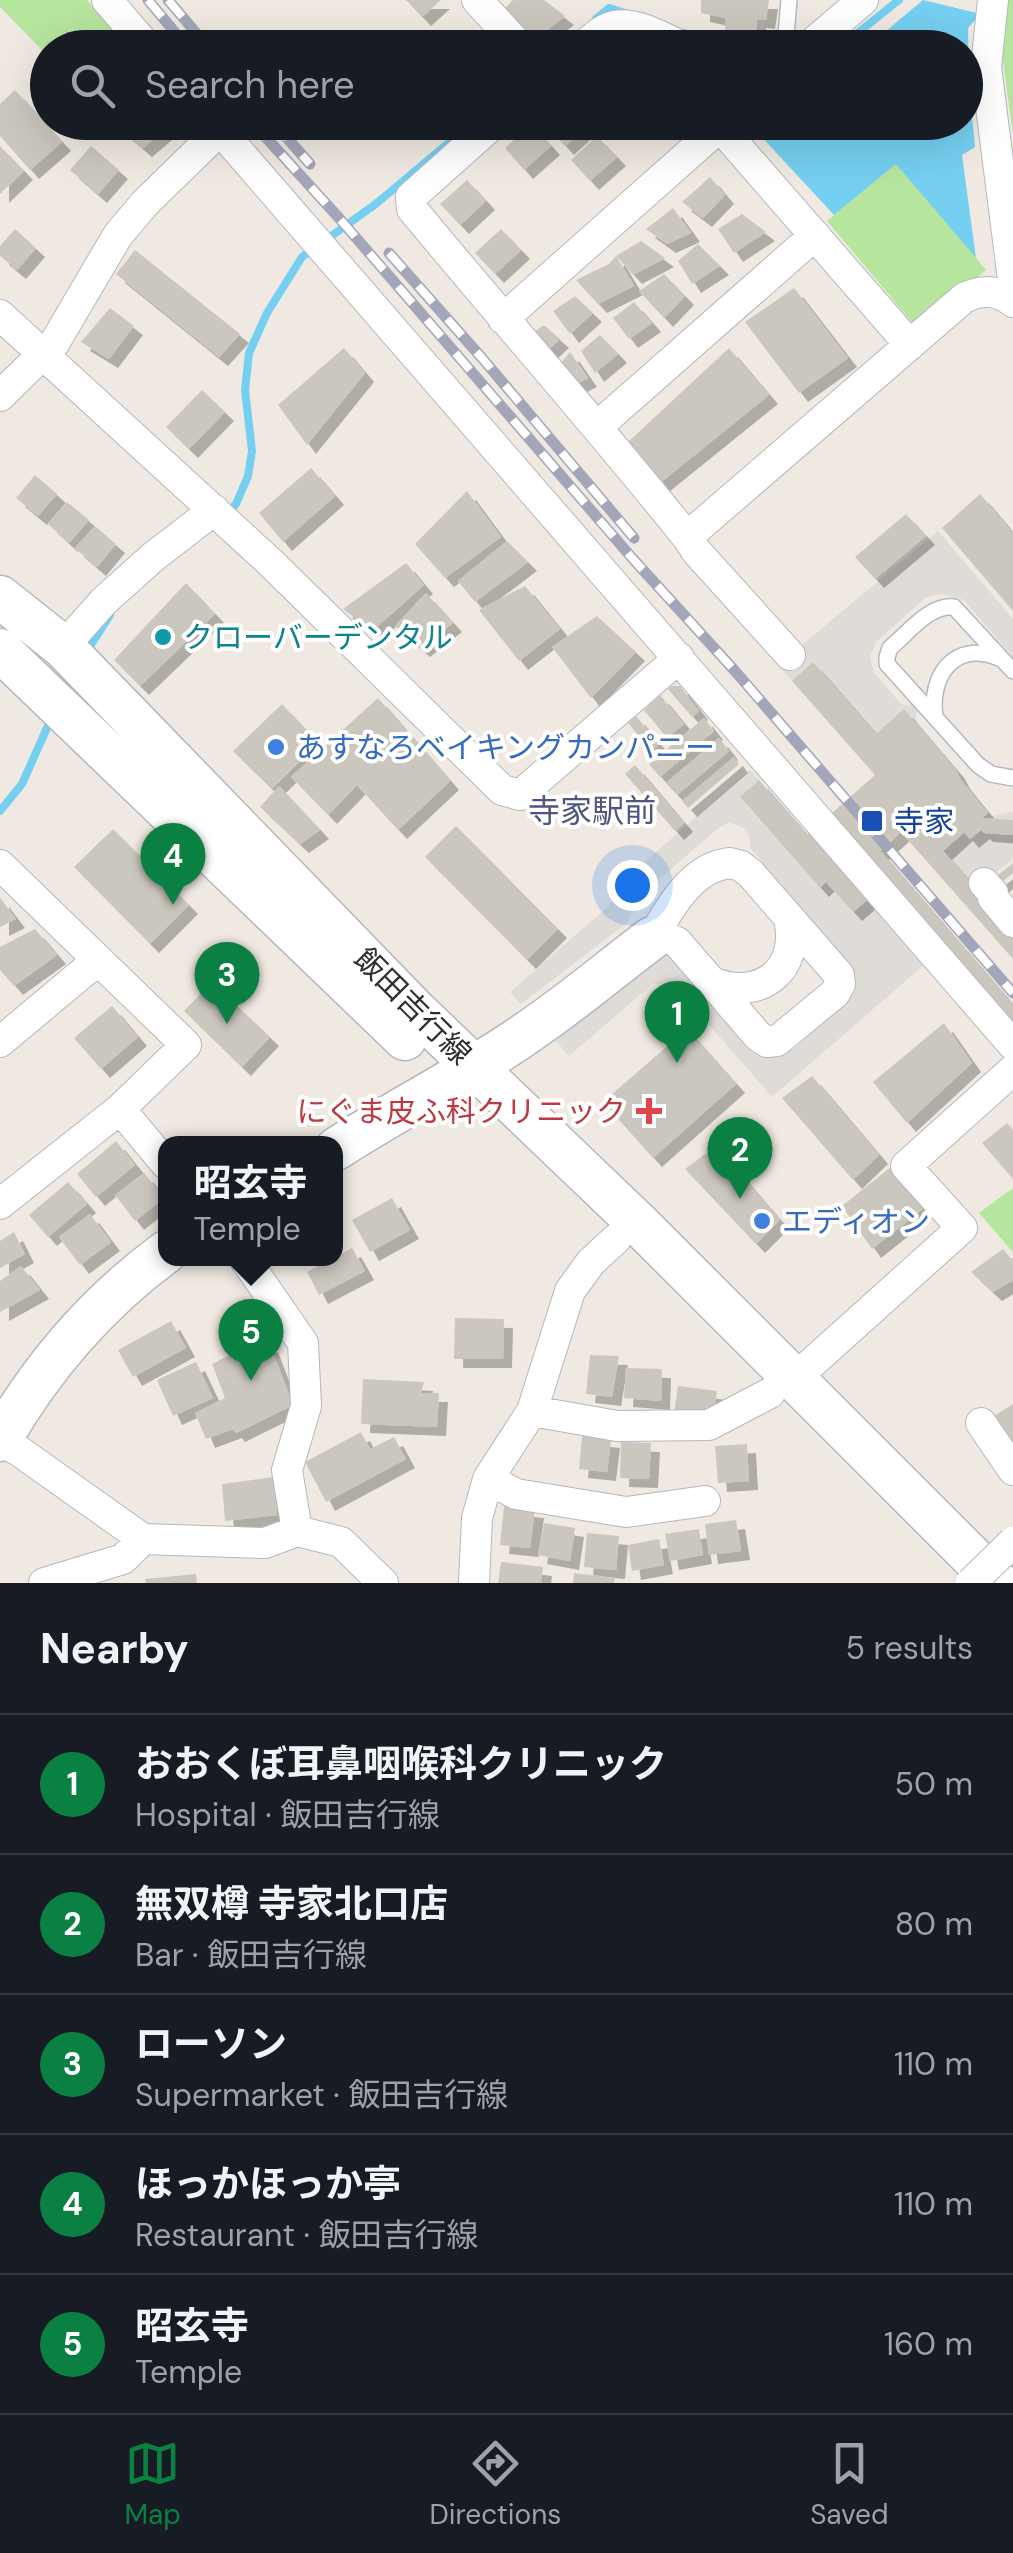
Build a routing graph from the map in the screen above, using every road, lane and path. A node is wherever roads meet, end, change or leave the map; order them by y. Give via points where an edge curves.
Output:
1 (107, 0) edge
2 (477, 0) edge
3 (788, 0) edge
4 (862, 0) edge
5 (993, 0) edge
6 (133, 30) edge
7 (504, 30) edge
8 (605, 30) edge
9 (643, 30) edge
10 (786, 30) edge
11 (828, 30) edge
12 (203, 140) edge
13 (228, 140) edge
14 (475, 140) edge
15 (706, 140) edge
16 (735, 140) edge
17 (814, 236) junction
18 (1013, 280) edge
19 (1013, 302) edge
20 (0, 315) edge
21 (503, 319) junction
22 (910, 345) junction
23 (43, 354) junction
24 (0, 396) edge
25 (598, 426) junction
26 (214, 510) junction
27 (687, 537) junction
28 (0, 597) edge
29 (63, 647) junction
30 (0, 650) edge
31 (790, 654) dead end
32 (679, 658) junction
33 (1009, 666) edge
34 (935, 717) junction
35 (1013, 778) edge
36 (0, 865) edge
37 (984, 883) dead end
38 (789, 919) junction
39 (1013, 922) edge
40 (652, 938) junction
41 (98, 960) junction
42 (712, 982) junction
43 (0, 1042) edge
44 (1013, 1045) edge
45 (1013, 1070) edge
46 (461, 1075) junction
47 (120, 1109) junction
48 (343, 1144) edge
49 (158, 1154) edge
50 (0, 1204) edge
51 (616, 1239) junction
52 (158, 1259) edge
53 (249, 1266) edge
54 (782, 1386) junction
55 (532, 1412) junction
56 (981, 1423) dead end
57 (0, 1440) edge
58 (1013, 1470) edge
59 (488, 1479) junction
60 (705, 1501) dead end
61 (297, 1531) junction
62 (143, 1539) junction
63 (1013, 1542) edge
64 (44, 1583) edge
65 (383, 1583) edge
66 (474, 1583) edge
67 (958, 1583) edge
68 (971, 1583) edge
69 (998, 1583) edge

1 - 6 street
2 - 7 street
3 - 10 lane
4 - 11 street
5 - 18 street via 986,67
8 - 9 street
12 - 23 street via 118,235
13 - 32 street
14 - 21 street via 411,197 412,209
15 - 21 street
16 - 17 street
17 - 22 street
17 - 25 street
19 - 22 street via 991,292 973,294
20 - 23 street
21 - 25 street
22 - 27 street
23 - 24 street
23 - 26 street
25 - 27 street
26 - 29 street via 104,601
26 - 32 street via 502,790 520,794
27 - 31 street
28 - 29 main road, 飯田吉行線
29 - 46 main road, 飯田吉行線
30 - 46 main road, 飯田吉行線
32 - 44 street
33 - 34 lane via 996,656 975,654 946,667 935,685
33 - 34 lane via 954,607 936,609 886,657
34 - 35 lane via 978,765
36 - 41 street
37 - 39 street
38 - 40 street via 741,866 718,864 677,896
38 - 42 street via 792,942 777,974 746,989
38 - 42 street via 840,980 834,993 781,1038 762,1040
40 - 42 street via 677,942
40 - 46 main road
41 - 43 street
41 - 47 street via 186,1045
45 - 54 street via 906,1166 962,1228
46 - 48 main road
46 - 51 main road, 飯田吉行線
46 - 54 main road, 飯田吉行線 via 638,1224
47 - 49 street
47 - 50 street
51 - 54 main road, 飯田吉行線
51 - 55 street via 570,1290
52 - 57 main road via 76,1332
53 - 61 street via 302,1343 306,1406 287,1470
54 - 55 street via 709,1425 617,1426
54 - 67 main road, 飯田吉行線
54 - 69 main road, 飯田吉行線
55 - 59 street
56 - 58 street
57 - 62 street
59 - 60 street via 516,1494 626,1512
59 - 66 street via 477,1518
61 - 62 street via 264,1543
61 - 65 street via 341,1542
62 - 64 street via 123,1559
63 - 68 street, bridge

